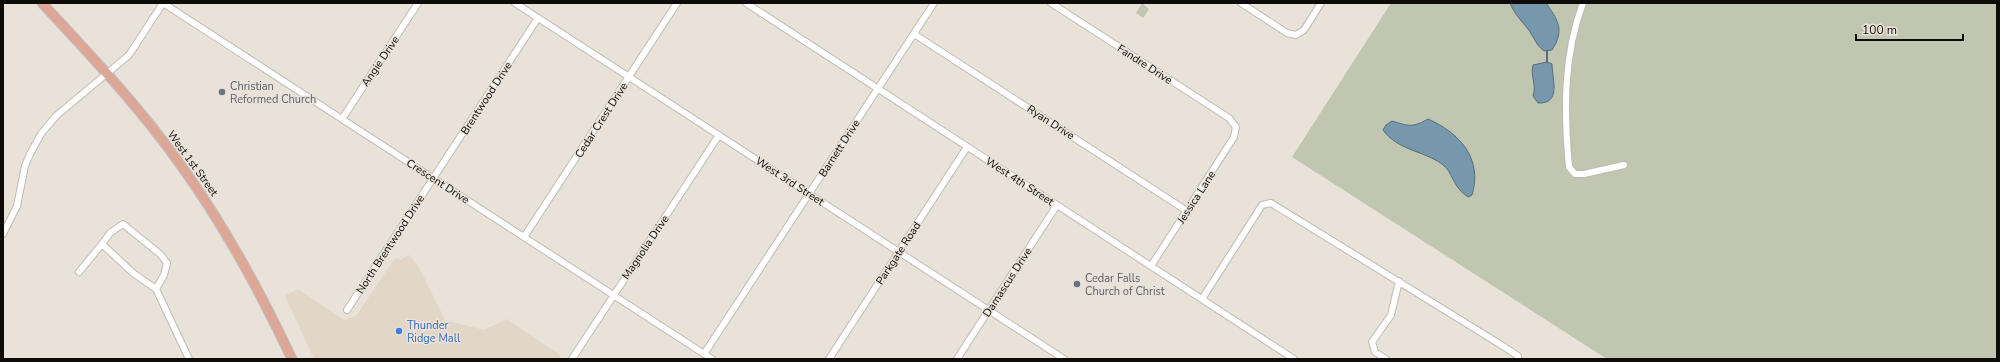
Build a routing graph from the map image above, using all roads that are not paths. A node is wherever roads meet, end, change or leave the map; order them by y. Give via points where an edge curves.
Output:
1 (42, 3) edge
2 (163, 3) edge
3 (418, 3) edge
4 (515, 3) edge
5 (677, 3) edge
6 (746, 3) edge
7 (934, 3) edge
8 (1051, 3) edge
9 (1241, 3) edge
10 (1321, 3) edge
11 (1584, 3) edge
12 (538, 18) junction
13 (914, 34) junction
14 (107, 73) junction
15 (629, 77) junction
16 (878, 89) junction
17 (342, 119) junction
18 (1236, 127) joint
19 (719, 135) junction
20 (967, 147) junction
21 (1624, 165) dead end
22 (433, 178) junction
23 (809, 194) junction
24 (1057, 205) junction
25 (1187, 211) junction
26 (3, 234) edge
27 (524, 237) junction
28 (102, 244) junction
29 (899, 252) junction
30 (1151, 266) junction
31 (79, 272) dead end
32 (1399, 281) junction
33 (157, 291) junction
34 (613, 295) junction
35 (1202, 299) junction
36 (346, 310) dead end
37 (989, 310) junction
38 (704, 354) junction
39 (189, 359) edge
40 (292, 359) edge
41 (572, 359) edge
42 (712, 359) edge
43 (829, 359) edge
44 (957, 359) edge
45 (1064, 359) edge
46 (1294, 359) edge
47 (1386, 359) edge
48 (1518, 359) edge

1 - 14 main road, West 1st Street
2 - 14 street via 129,55
2 - 17 street, Crescent Drive
3 - 17 street, Angie Drive
4 - 12 street, West 3rd Street
5 - 15 street, Cedar Crest Drive
6 - 16 street, West 4th Street
7 - 13 street, Barnett Drive
8 - 18 street, Fandre Drive via 1229,118
9 - 10 street via 1287,33 1296,35 1304,30
11 - 21 street via 1569,60 1565,91 1569,167 1575,174 1584,174
12 - 15 street, West 3rd Street
12 - 22 street, Brentwood Drive
13 - 16 street, Barnett Drive
13 - 25 street, Ryan Drive
14 - 26 street via 56,116 41,134 25,166 17,206
14 - 40 main road, West 1st Street via 180,164 215,216 270,312
15 - 19 street, West 3rd Street
15 - 27 street, Cedar Crest Drive
16 - 20 street, West 4th Street
16 - 23 street, Barnett Drive
17 - 22 street, Crescent Drive
18 - 25 street, Jessica Lane via 1234,138
19 - 23 street, West 3rd Street
19 - 34 street, Magnolia Drive
20 - 24 street, West 4th Street
20 - 29 street, Parkgate Road
22 - 27 street, Crescent Drive
22 - 36 street, North Brentwood Drive
23 - 29 street, West 3rd Street
23 - 38 street, Barnett Drive
24 - 30 street, West 4th Street
24 - 37 street, Damascus Drive
25 - 30 street, Jessica Lane
27 - 34 street, Crescent Drive
28 - 31 street
28 - 33 street
28 - 33 street via 110,233 123,224 144,240 167,263
29 - 37 street, West 3rd Street
29 - 43 street, Parkgate Road
30 - 35 street, West 4th Street
32 - 35 street via 1271,203 1267,203 1262,205
32 - 47 street via 1391,315 1372,342 1375,352
32 - 48 street via 1503,346 1518,356
33 - 39 street
34 - 38 street, Crescent Drive
34 - 41 street, Magnolia Drive
35 - 46 street, West 4th Street
37 - 44 street, Damascus Drive
37 - 45 street, West 3rd Street
38 - 42 street, Crescent Drive

